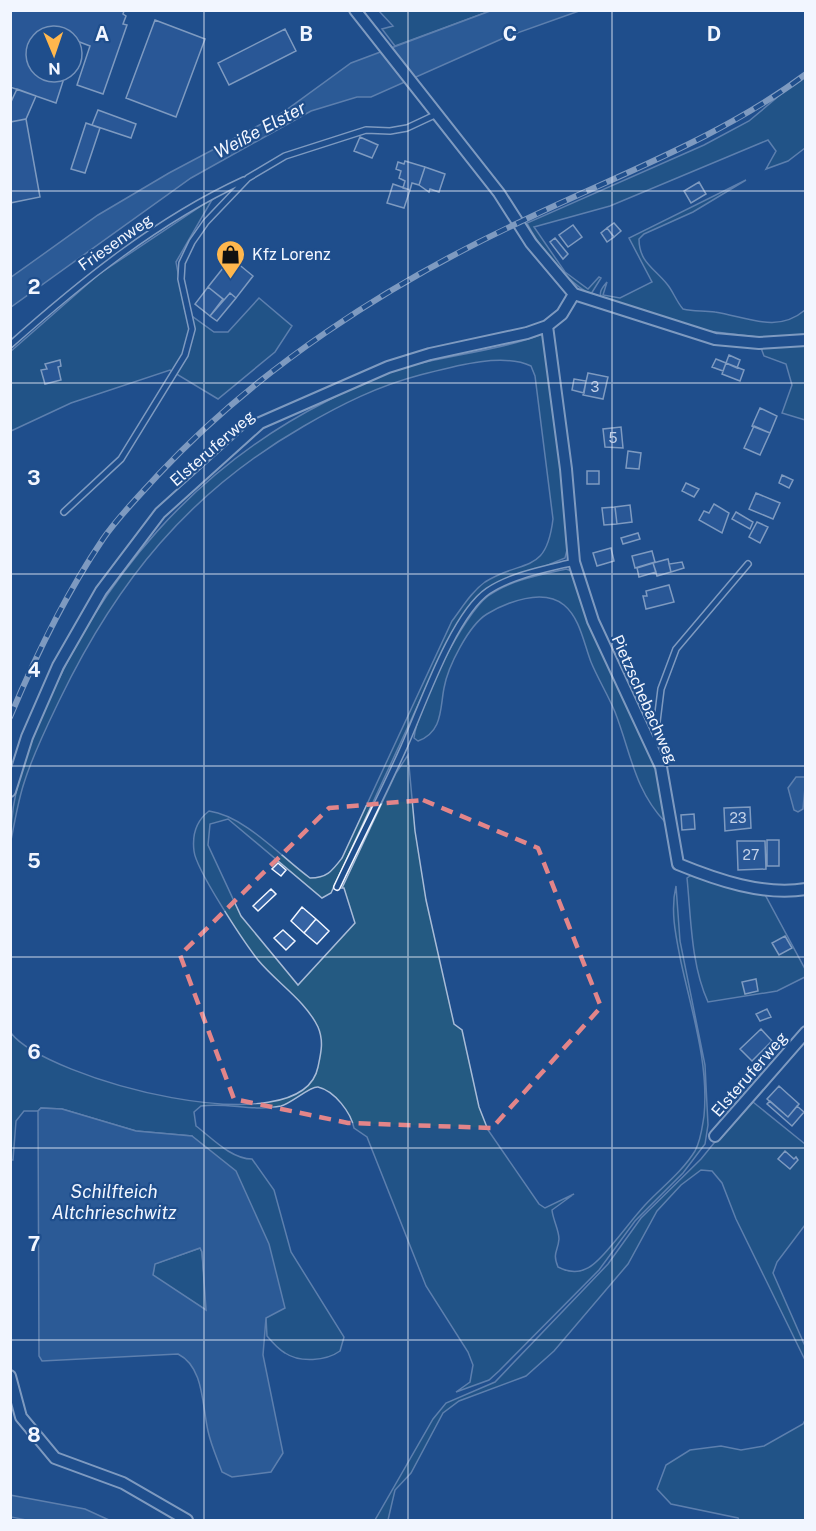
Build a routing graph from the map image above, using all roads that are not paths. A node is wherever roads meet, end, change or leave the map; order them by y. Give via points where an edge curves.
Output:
1 (355, 10) edge
2 (437, 114) junction
3 (248, 178) junction
4 (574, 294) junction
5 (547, 326) junction
6 (806, 340) edge
7 (10, 345) edge
8 (64, 512) dead end
9 (574, 562) junction
10 (748, 564) dead end
11 (654, 751) junction
12 (10, 790) edge
13 (338, 887) dead end
14 (806, 889) edge
15 (806, 1032) edge
16 (715, 1136) dead end
17 (10, 1377) edge
18 (187, 1521) edge

1 - 2 street
2 - 3 lane, Friesenweg via 407,128 366,130 328,140 285,156
2 - 4 street via 499,193 531,243
3 - 7 lane, Friesenweg via 214,194 148,236 56,304
3 - 8 lane, Friesenweg via 206,222 182,263 181,279 192,329 185,355 121,459
4 - 5 street, Elsteruferweg via 562,314
4 - 6 street via 715,339 759,343
5 - 9 street, Pietzschebachweg
5 - 12 street, Elsteruferweg via 388,367 260,423 160,513 101,591 58,666 27,736
9 - 11 street, Pietzschebachweg via 593,621
9 - 13 lane via 506,582 475,602 431,682
10 - 11 lane via 676,648 661,689
11 - 14 street, Pietzschebachweg via 661,767 678,864 741,885 778,891
15 - 16 street, Elsteruferweg
17 - 18 street via 21,1418 55,1458 123,1483

